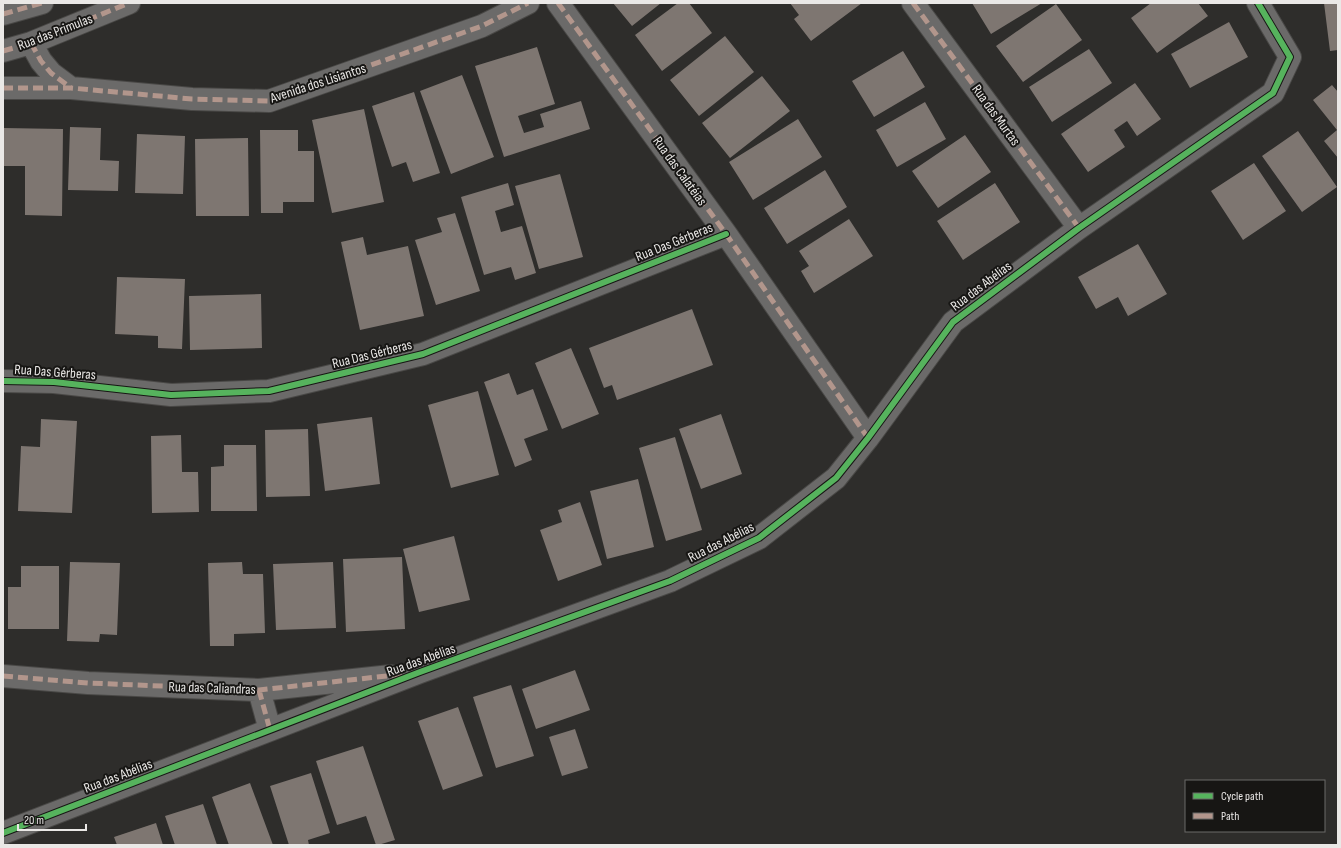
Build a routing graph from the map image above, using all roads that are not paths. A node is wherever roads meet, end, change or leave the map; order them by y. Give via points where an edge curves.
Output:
1 (42, 3) edge
2 (129, 3) edge
3 (528, 3) edge
4 (558, 3) edge
5 (913, 3) edge
6 (1258, 3) edge
7 (3, 14) edge
8 (31, 43) junction
9 (3, 51) edge
10 (3, 88) edge
11 (71, 88) junction
12 (1079, 228) junction
13 (726, 234) junction
14 (3, 381) edge
15 (868, 438) junction
16 (420, 672) junction
17 (3, 676) edge
18 (259, 690) junction
19 (270, 730) junction
20 (3, 833) edge

1 - 7 street
2 - 8 street, Rua das Primulas
3 - 11 street, Avenida dos Lisiantos via 482,26 269,101 192,99
4 - 13 street, Rua das Calatéias
5 - 12 street, Rua das Murtas
6 - 12 street, Rua das Abélias via 1290,57 1273,93
8 - 9 street, Rua das Primulas
8 - 11 street via 51,72
10 - 11 street, Avenida dos Lisiantos
12 - 15 street, Rua das Abélias via 953,322
13 - 14 street, Rua Das Gérberas via 423,354 269,391 171,395 54,382
13 - 15 street, Rua das Calatéias
15 - 16 street, Rua das Abélias via 836,478 759,538 670,581
16 - 18 street, Rua das Caliandras
16 - 19 street, Rua das Abélias
17 - 18 street, Rua das Caliandras via 88,684
18 - 19 street
19 - 20 street, Rua das Abélias

